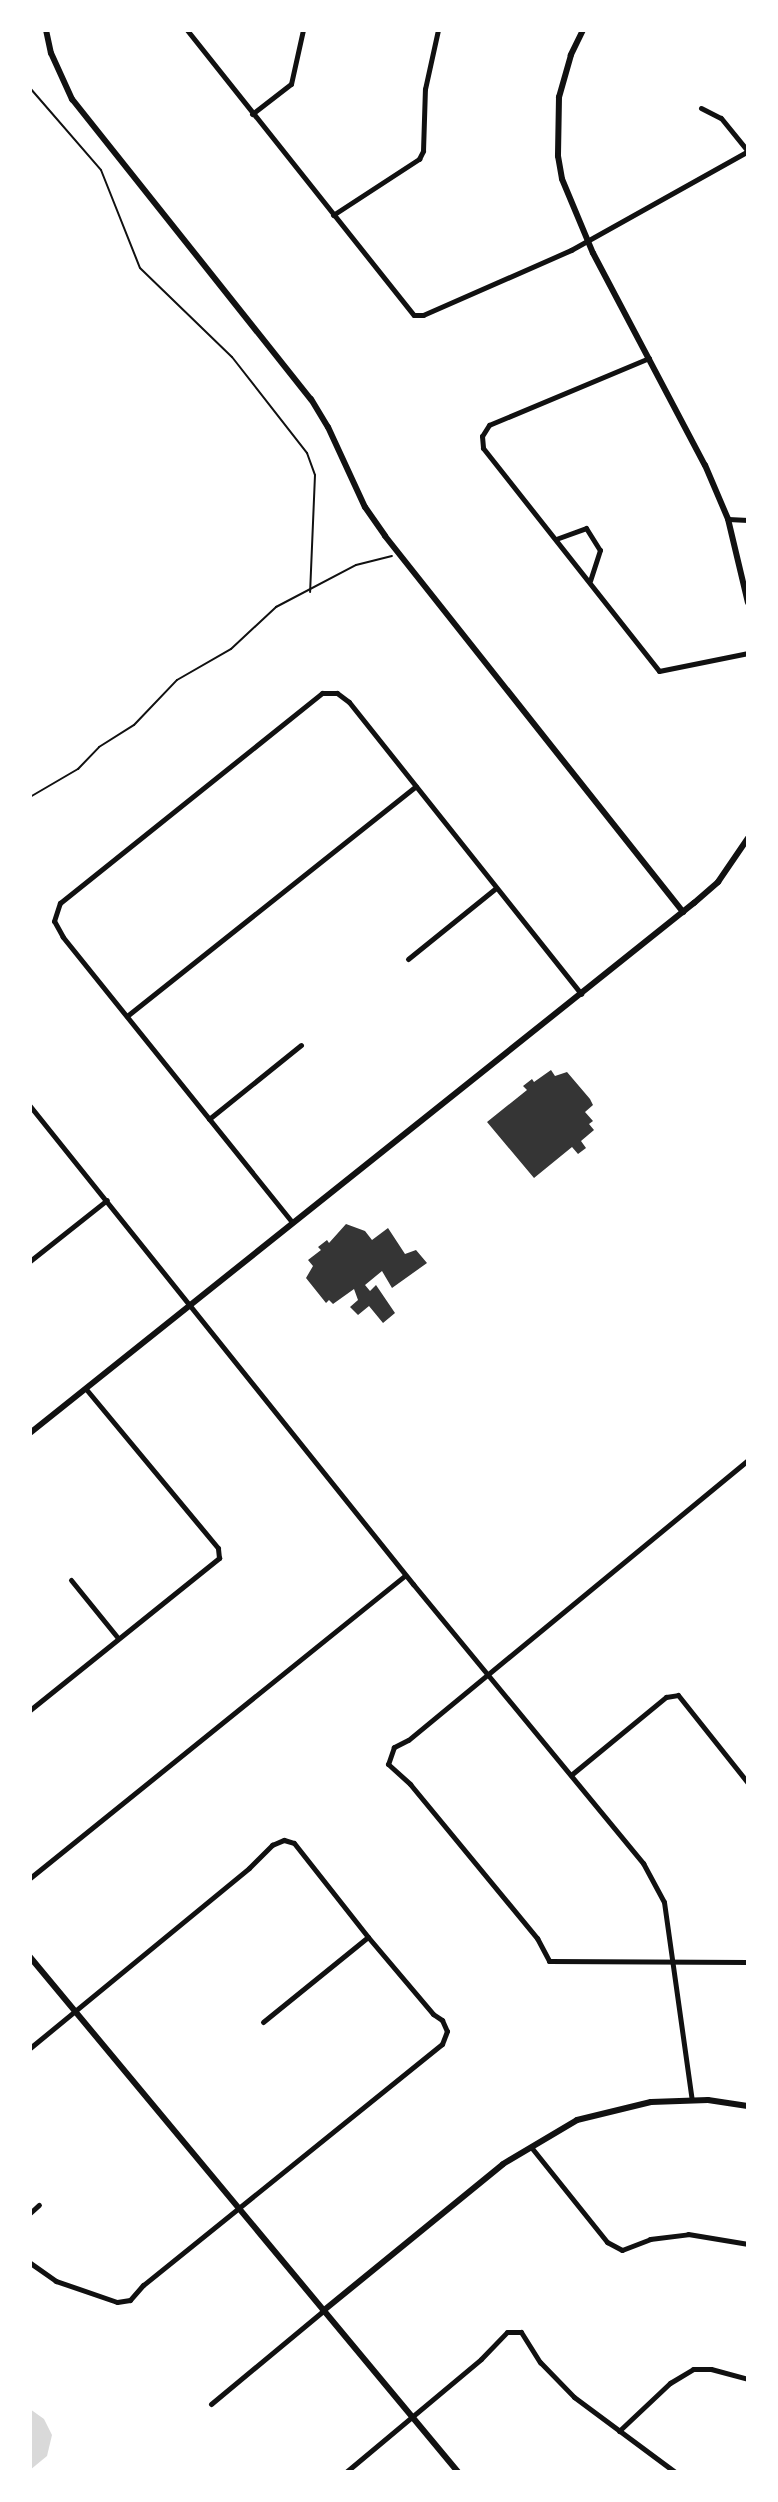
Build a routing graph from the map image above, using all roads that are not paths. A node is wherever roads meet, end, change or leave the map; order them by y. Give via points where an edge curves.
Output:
1 (46, 30) edge
2 (187, 30) edge
3 (303, 30) edge
4 (438, 30) edge
5 (583, 30) edge
6 (701, 108) dead end
7 (252, 114) junction
8 (748, 151) edge
9 (333, 215) junction
10 (588, 242) junction
11 (649, 358) junction
12 (728, 519) junction
13 (748, 520) edge
14 (556, 539) junction
15 (589, 581) junction
16 (748, 603) edge
17 (748, 653) edge
18 (416, 786) junction
19 (748, 838) edge
20 (496, 888) junction
21 (683, 912) junction
22 (408, 959) dead end
23 (581, 994) junction
24 (127, 1016) junction
25 (301, 1045) dead end
26 (30, 1106) edge
27 (209, 1119) junction
28 (107, 1200) junction
29 (292, 1222) junction
30 (30, 1261) edge
31 (190, 1306) junction
32 (86, 1389) junction
33 (30, 1433) edge
34 (748, 1460) edge
35 (405, 1575) junction
36 (71, 1580) dead end
37 (118, 1638) junction
38 (488, 1674) junction
39 (30, 1710) edge
40 (571, 1775) junction
41 (748, 1783) edge
42 (30, 1878) edge
43 (368, 1937) junction
44 (30, 1957) edge
45 (673, 1962) junction
46 (748, 1962) edge
47 (74, 2012) junction
48 (263, 2022) dead end
49 (30, 2048) edge
50 (692, 2100) junction
51 (748, 2106) edge
52 (531, 2147) junction
53 (39, 2205) dead end
54 (237, 2209) junction
55 (30, 2213) edge
56 (748, 2244) edge
57 (30, 2263) edge
58 (323, 2311) junction
59 (748, 2379) edge
60 (211, 2404) dead end
61 (410, 2417) junction
62 (619, 2431) junction
63 (346, 2472) edge
64 (458, 2472) edge
65 (675, 2472) edge

1 - 21 street via 72,99 311,399 385,536
2 - 7 street
3 - 7 street via 291,84
4 - 9 street via 425,89 419,159
5 - 10 street via 564,73 556,119 562,179
6 - 8 street via 721,118
7 - 9 street
8 - 10 street
9 - 10 street via 407,310 418,316
10 - 11 street
11 - 12 street
11 - 14 street via 483,432 486,453
12 - 13 street
12 - 16 street
14 - 15 street
14 - 15 street via 588,530 600,550
15 - 17 street via 659,671
18 - 20 street
18 - 24 street
18 - 24 street via 349,702 337,693 322,693 60,903 57,928
19 - 21 street via 718,882
20 - 22 street
20 - 23 street
21 - 23 street
23 - 29 street
24 - 27 street
25 - 27 street
26 - 28 street
27 - 29 street
28 - 30 street
28 - 31 street
29 - 31 street
31 - 32 street
31 - 35 street
32 - 33 street
32 - 37 street via 218,1548 219,1558 209,1568
34 - 38 street
35 - 38 street
35 - 42 street
36 - 37 street
37 - 39 street
38 - 40 street
38 - 45 street via 394,1747 388,1764 537,1938 549,1961
40 - 41 street via 666,1697 678,1695
40 - 45 street via 655,1884 664,1902
43 - 47 street via 294,1843 284,1840
43 - 48 street
43 - 54 street via 442,2020 447,2031 442,2044
44 - 47 street
45 - 46 street
45 - 50 street
47 - 49 street
47 - 54 street
50 - 51 street
50 - 52 street via 610,2110 577,2120
52 - 56 street via 607,2242 622,2250 650,2239 688,2234
52 - 58 street
53 - 55 street
54 - 57 street via 130,2300 117,2302 56,2281
54 - 58 street
58 - 60 street
58 - 61 street
59 - 62 street via 693,2369 670,2383
61 - 62 street via 507,2332 521,2332 540,2362 574,2397
61 - 63 street
61 - 64 street
62 - 65 street

